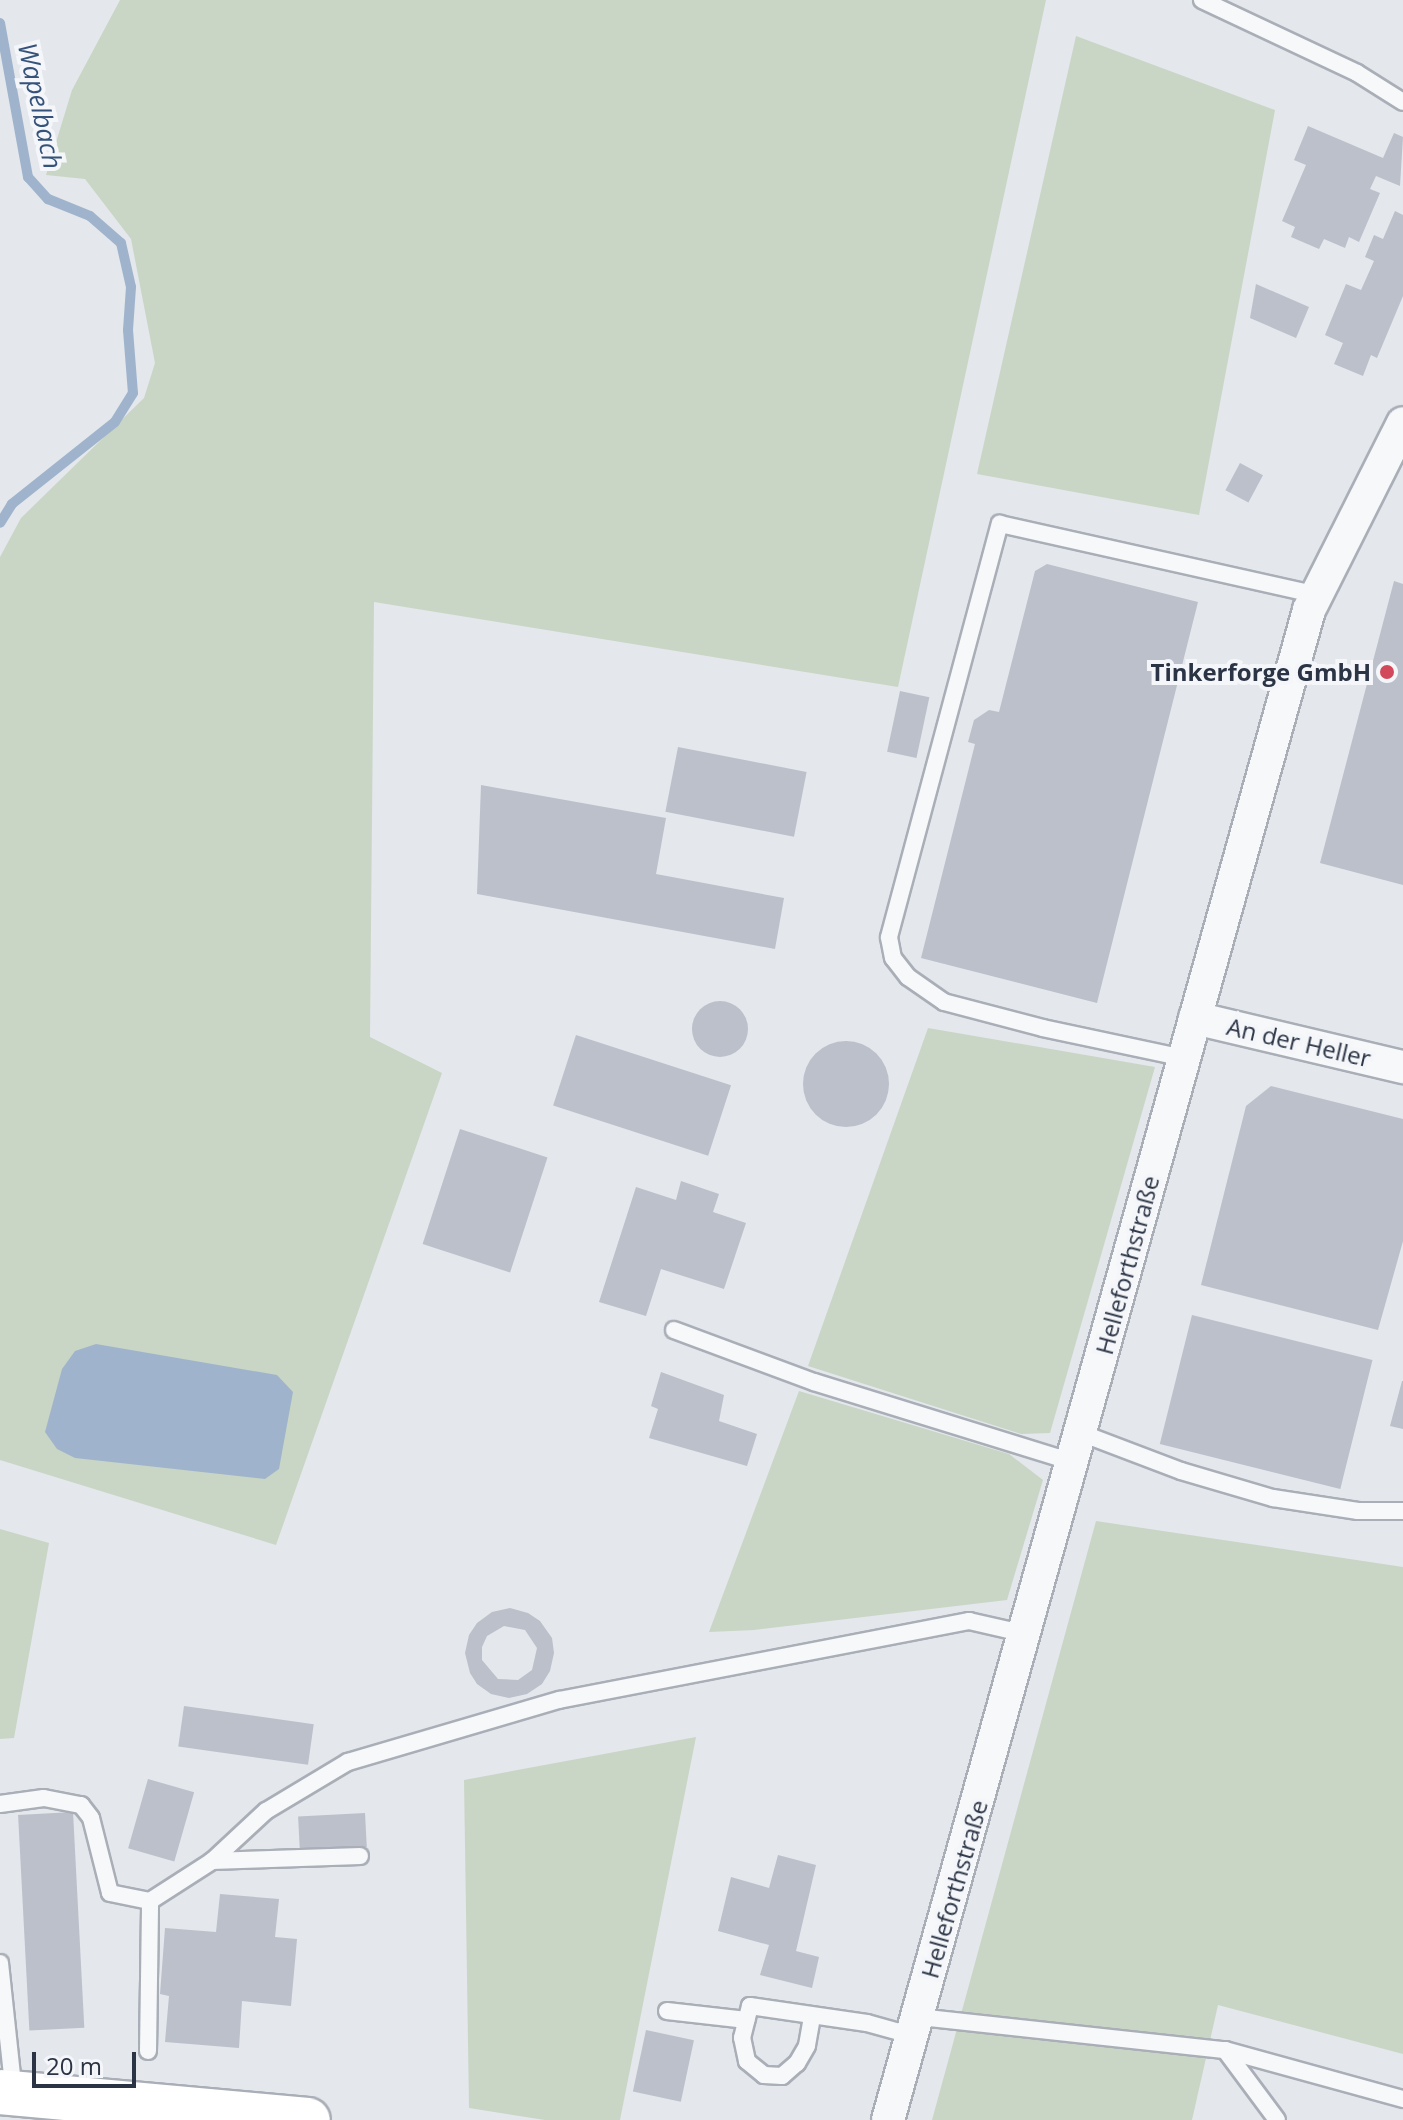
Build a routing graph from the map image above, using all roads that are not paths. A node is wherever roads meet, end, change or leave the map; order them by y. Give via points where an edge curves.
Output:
1 (1202, 0) edge
2 (1403, 102) edge
3 (1403, 423) edge
4 (1317, 595) junction
5 (1195, 1018) junction
6 (1184, 1058) junction
7 (1403, 1067) edge
8 (674, 1330) dead end
9 (1077, 1448) junction
10 (1403, 1511) edge
11 (1026, 1634) junction
12 (0, 1804) edge
13 (360, 1856) dead end
14 (212, 1861) junction
15 (150, 1901) junction
16 (0, 1963) edge
17 (667, 2011) dead end
18 (812, 2017) junction
19 (746, 2020) junction
20 (916, 2026) junction
21 (1225, 2050) junction
22 (148, 2051) dead end
23 (7, 2093) edge
24 (1403, 2099) edge
25 (308, 2120) edge
26 (888, 2120) edge
27 (1277, 2120) edge

1 - 2 lane via 1357,73
3 - 4 street, Helleforthstraße
4 - 5 street, Helleforthstraße
4 - 6 lane via 1000,524 889,937 893,958 908,977 944,1002
5 - 6 street, Helleforthstraße
5 - 7 street, An der Heller
6 - 9 street, Helleforthstraße
8 - 9 lane via 814,1382
9 - 10 lane via 1273,1498 1358,1511
9 - 11 street, Helleforthstraße
11 - 14 lane via 969,1621 559,1700 348,1762 266,1811
11 - 20 street, Helleforthstraße
12 - 15 lane via 44,1798 81,1805 91,1818 110,1893
13 - 14 lane
14 - 15 lane
15 - 22 lane
16 - 23 lane
17 - 19 lane
18 - 19 lane via 750,2006
18 - 19 lane via 807,2046 782,2076 764,2075 747,2061 742,2038
18 - 20 lane
20 - 21 lane
20 - 26 street, Helleforthstraße
21 - 24 lane
21 - 27 lane
23 - 25 street

